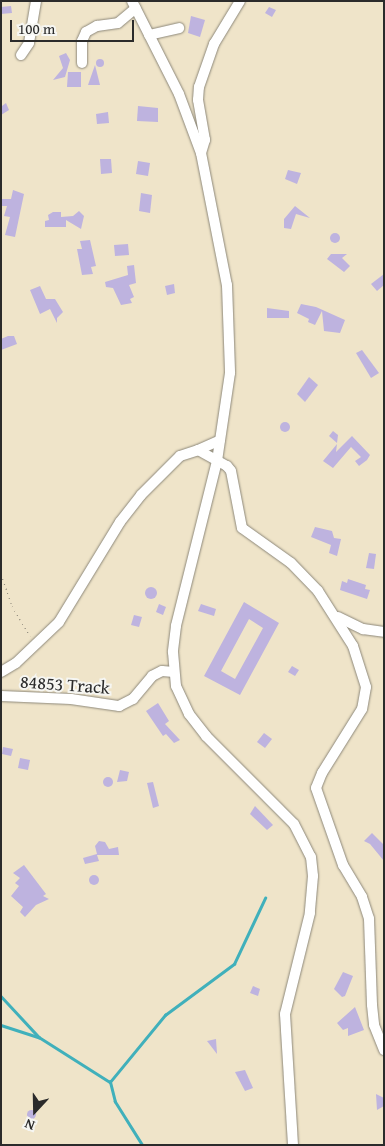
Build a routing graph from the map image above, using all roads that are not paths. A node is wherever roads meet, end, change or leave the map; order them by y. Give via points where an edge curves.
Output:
1 (36, 1) edge
2 (240, 1) edge
3 (134, 4) edge
4 (179, 28) dead end
5 (149, 35) junction
6 (21, 55) dead end
7 (82, 63) dead end
8 (201, 153) junction
9 (220, 440) junction
10 (198, 450) junction
11 (216, 461) junction
12 (335, 615) junction
13 (384, 632) edge
14 (1, 672) edge
15 (174, 672) junction
16 (1, 696) edge
17 (384, 1050) edge
18 (293, 1145) edge

1 - 6 street via 29,43
2 - 8 street via 214,44 199,87 205,140
3 - 5 street
3 - 7 street via 118,23 97,26 86,32 82,41
4 - 5 street
5 - 8 street via 179,94
8 - 9 street via 227,285 230,373
9 - 10 street
9 - 11 street
10 - 11 street
10 - 14 street via 180,456 141,495 120,522 77,597 36,645
11 - 12 street via 231,470 242,528 291,563
11 - 15 street via 176,626
12 - 13 street via 357,627
12 - 17 street via 353,646 366,687 362,709 316,788 343,865 362,896 369,919 374,1026
15 - 16 street, 84853 Track via 162,671 152,676 132,699 119,706 71,699
15 - 18 street via 189,714 206,736 294,824 311,857 313,893 310,913 285,1014

